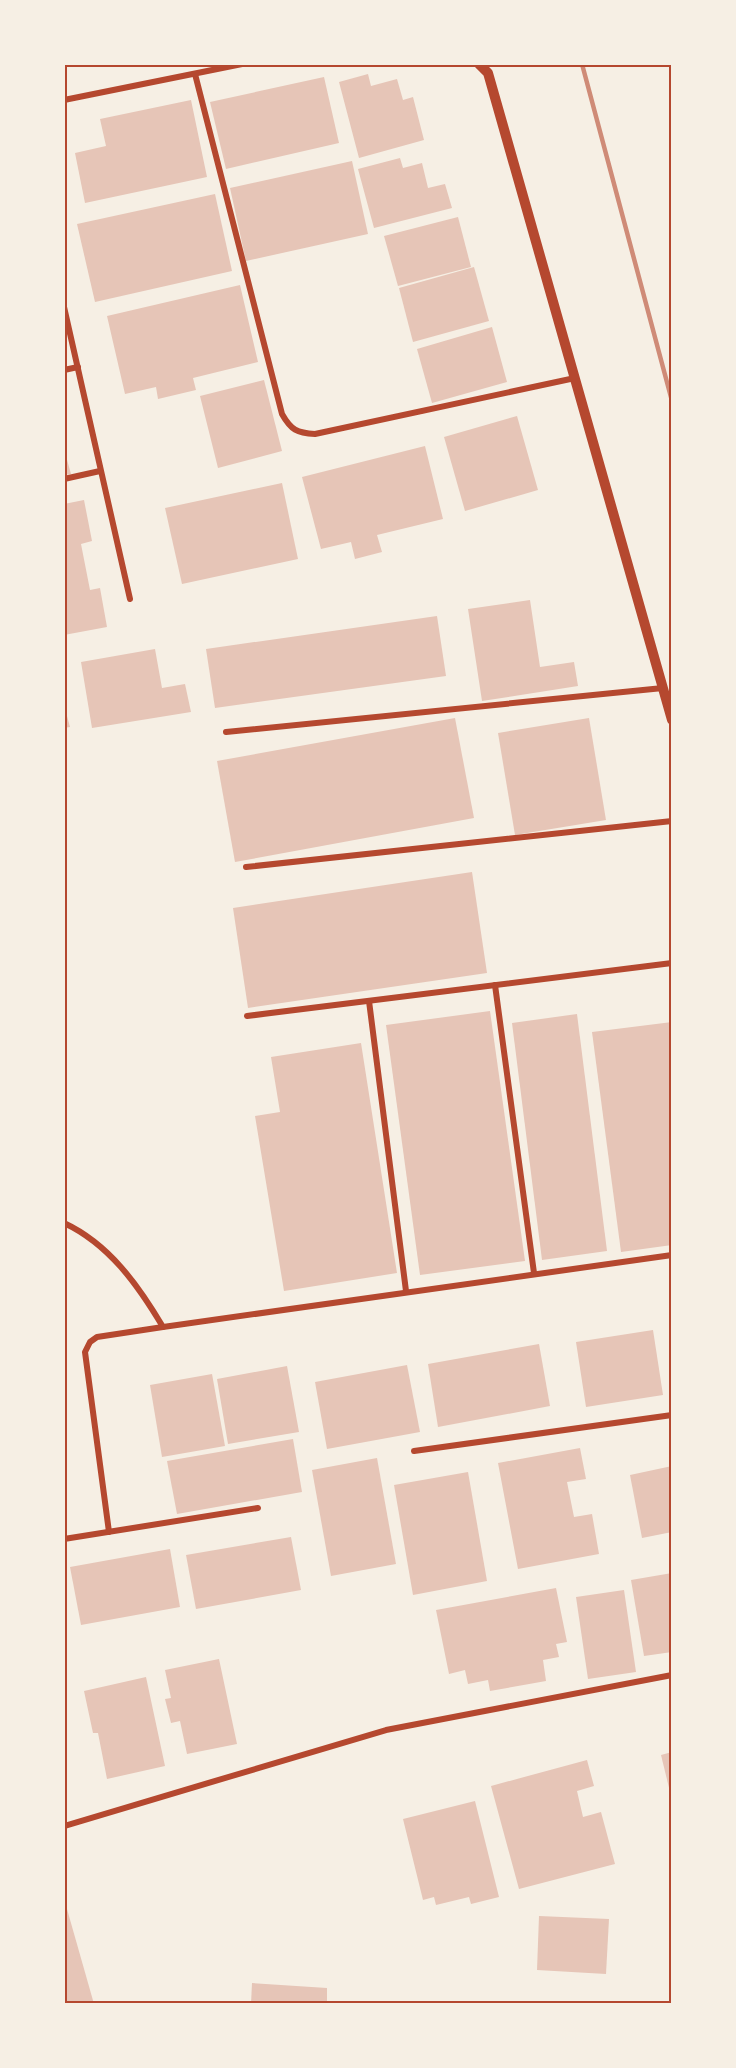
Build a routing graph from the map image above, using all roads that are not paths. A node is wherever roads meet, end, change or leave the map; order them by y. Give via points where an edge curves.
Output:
1 (242, 64) edge
2 (479, 64) edge
3 (488, 69) edge
4 (195, 74) junction
5 (64, 100) edge
6 (64, 308) edge
7 (78, 367) junction
8 (64, 370) edge
9 (576, 378) junction
10 (100, 471) junction
11 (64, 479) edge
12 (129, 599) dead end
13 (663, 688) junction
14 (672, 720) edge
15 (226, 732) dead end
16 (672, 821) edge
17 (246, 867) dead end
18 (672, 963) edge
19 (495, 985) junction
20 (369, 1001) junction
21 (247, 1016) dead end
22 (64, 1222) edge
23 (672, 1255) edge
24 (534, 1273) junction
25 (406, 1291) junction
26 (163, 1327) junction
27 (672, 1415) edge
28 (414, 1452) dead end
29 (258, 1508) dead end
30 (108, 1532) junction
31 (64, 1539) edge
32 (672, 1675) edge
33 (64, 1826) edge

1 - 4 street
2 - 3 street
3 - 9 street
4 - 5 street
4 - 9 street via 282,414 289,427 300,434 315,434
6 - 7 street
7 - 8 street
7 - 10 street
9 - 13 street
10 - 11 street
10 - 12 street
13 - 14 street
13 - 15 street
16 - 17 street
18 - 19 street
19 - 20 street
19 - 24 street
20 - 21 street
20 - 25 street
22 - 26 street via 84,1232 116,1262 140,1288
23 - 24 street
24 - 25 street
25 - 26 street
26 - 30 street via 97,1337 85,1352
27 - 28 street
29 - 30 street
30 - 31 street
32 - 33 street via 386,1730

